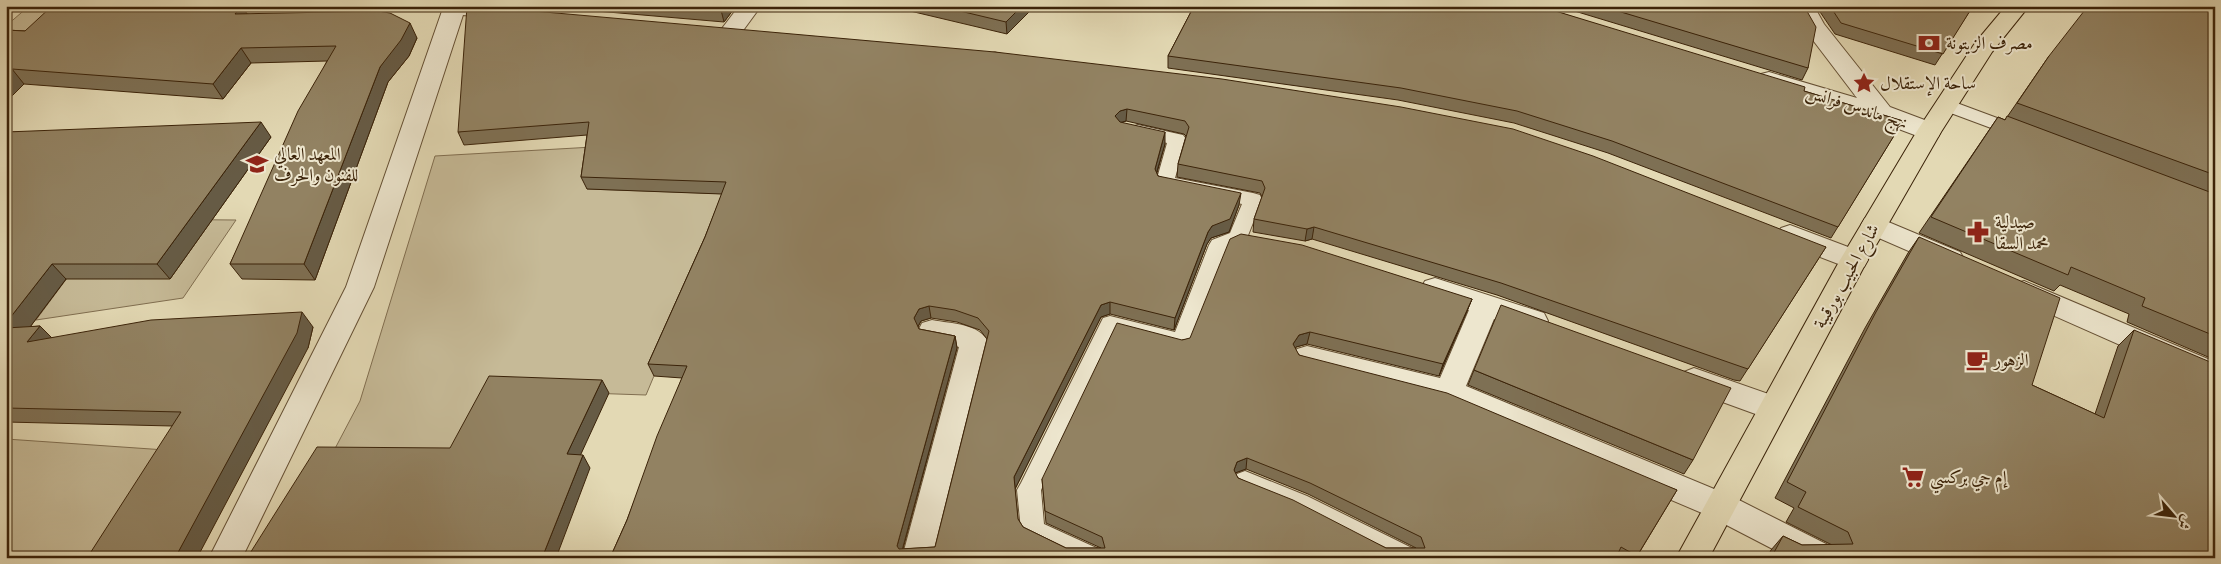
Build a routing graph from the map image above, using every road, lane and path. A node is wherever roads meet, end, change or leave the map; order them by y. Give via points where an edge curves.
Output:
1 (750, 6) edge
2 (1803, 6) edge
3 (2018, 6) edge
4 (452, 7) edge
5 (523, 14) edge
6 (761, 34) edge
7 (1747, 72) edge
8 (1946, 105) junction
9 (1881, 113) junction
10 (1126, 129) edge
11 (1929, 131) junction
12 (2038, 140) edge
13 (1874, 226) junction
14 (1772, 228) edge
15 (1854, 260) junction
16 (1974, 269) edge
17 (2001, 281) edge
18 (1412, 282) edge
19 (1486, 304) junction
20 (932, 331) edge
21 (1560, 331) edge
22 (1307, 356) edge
23 (1671, 371) edge
24 (2215, 375) edge
25 (1449, 392) junction
26 (1772, 408) junction
27 (1246, 481) edge
28 (1720, 506) junction
29 (225, 558) edge
30 (919, 558) edge
31 (1092, 558) edge
32 (1407, 558) edge
33 (1692, 558) edge
34 (1822, 558) edge

1 - 6 street via 721,30
2 - 9 street via 1814,26
3 - 8 main road, شارع الحبيب بورقيبة via 1983,48
4 - 5 street
4 - 29 street via 360,287
7 - 9 street, نهج ماندس فرانس
8 - 11 main road, شارع الحبيب بورقيبة
8 - 12 lane
9 - 11 street, نهج ماندس فرانس
10 - 31 lane via 1177,139 1165,182 1253,200 1247,239 1219,245 1182,342 1110,324 1028,490 1033,530
11 - 13 main road, شارع الحبيب بورقيبة
13 - 15 main road, شارع الحبيب بورقيبة
13 - 16 street
14 - 15 street
15 - 26 main road, شارع الحبيب بورقيبة
17 - 24 street
18 - 19 street
19 - 21 street
19 - 25 street
20 - 30 street via 966,337 975,344
22 - 25 street
23 - 26 street
25 - 28 street
26 - 28 main road, شارع الحبيب بورقيبة
27 - 32 lane via 1299,503
28 - 33 main road, شارع الحبيب بورقيبة
28 - 34 street

